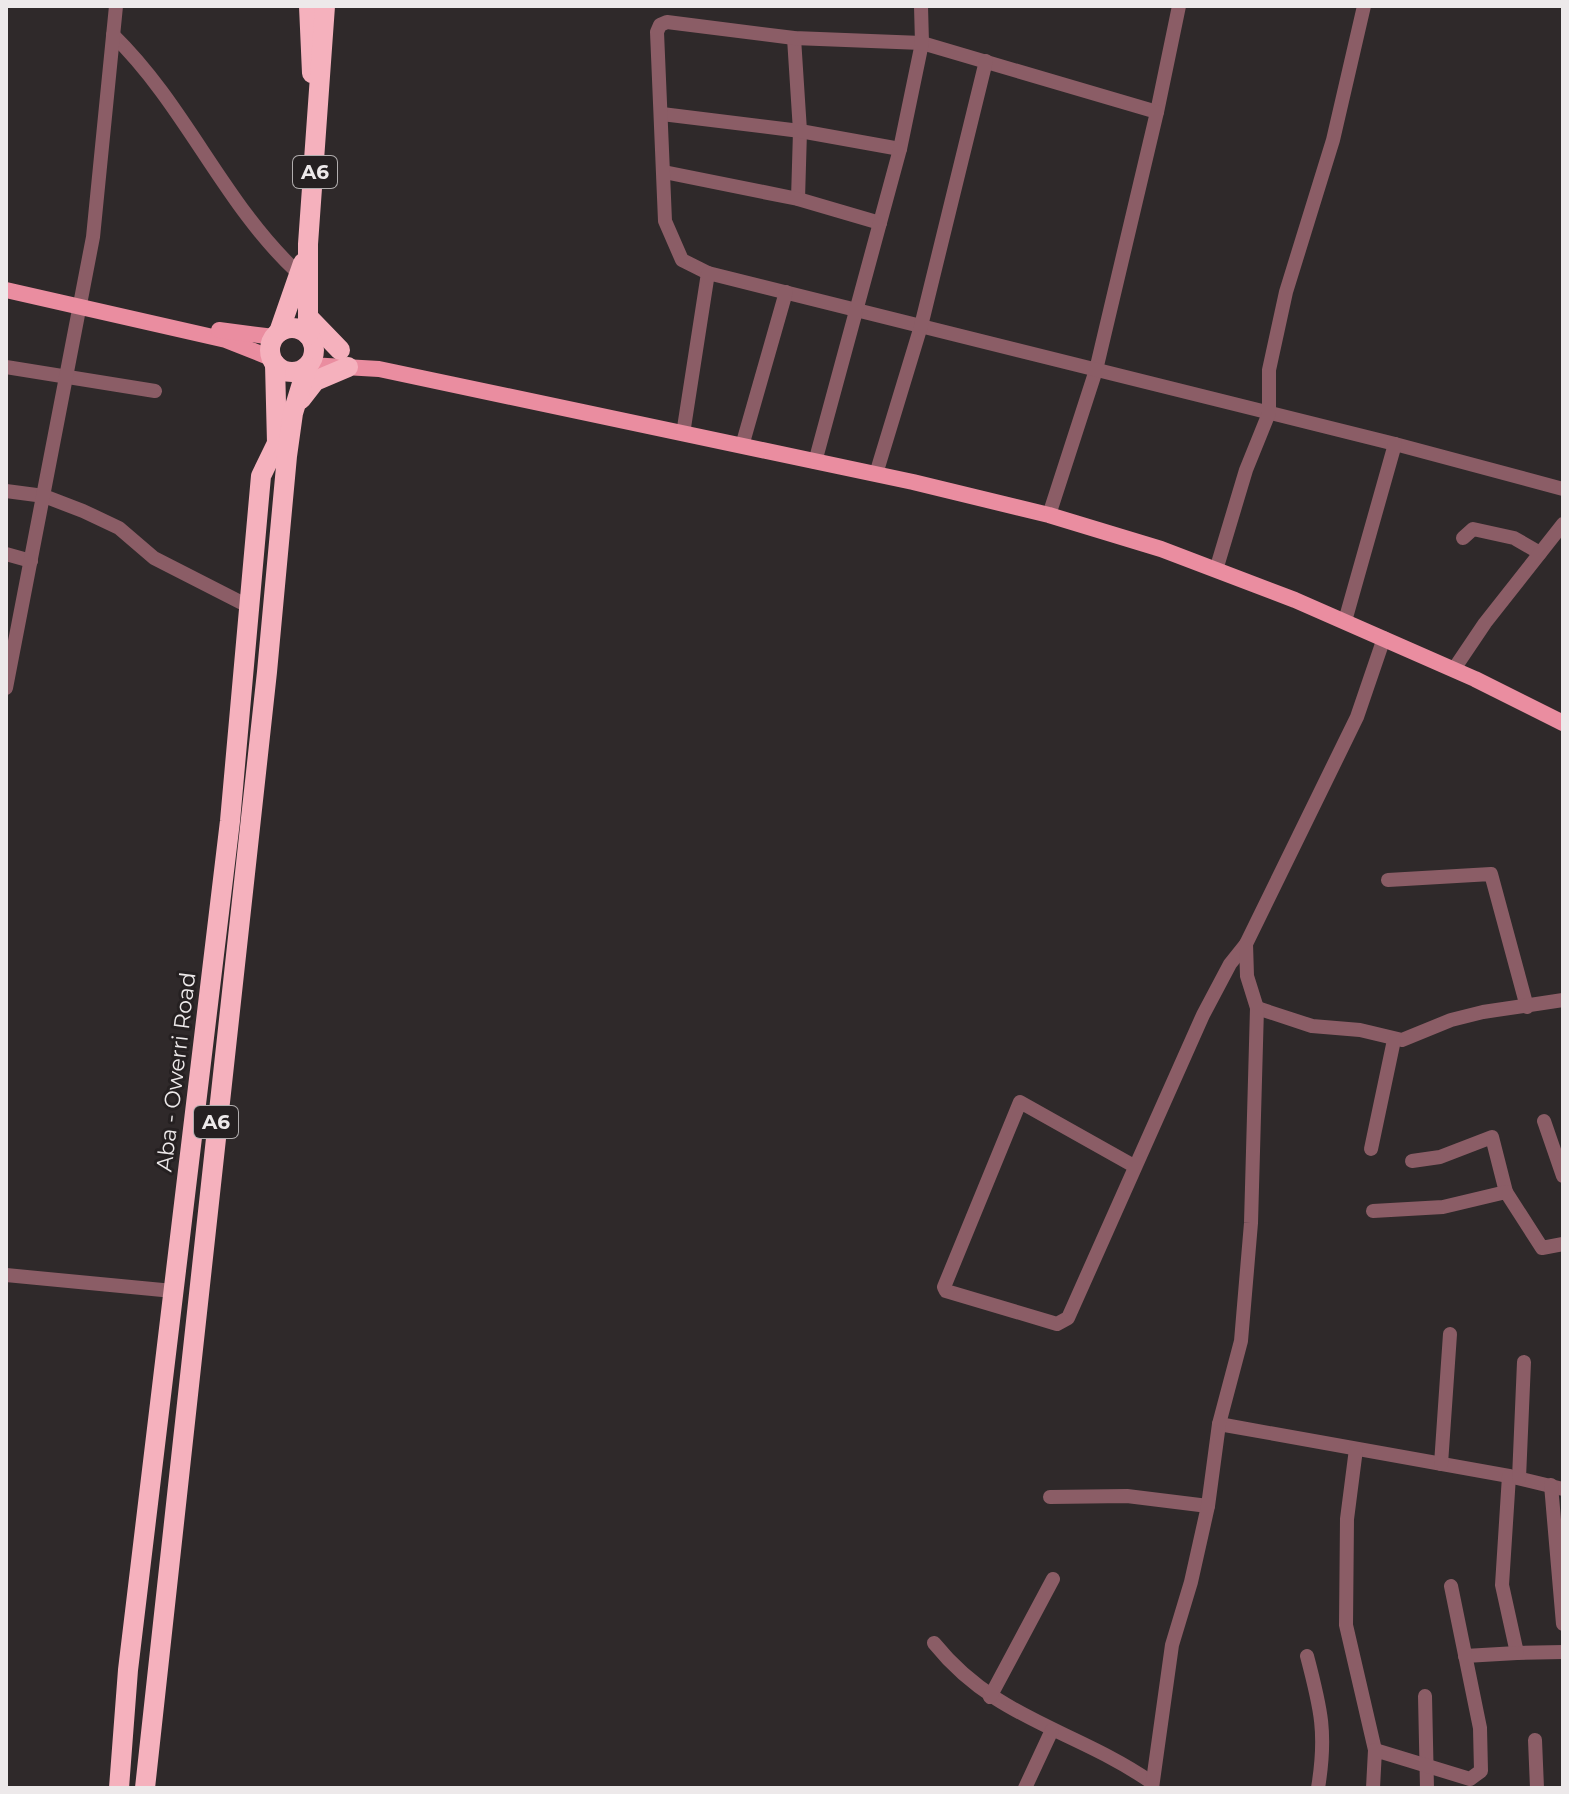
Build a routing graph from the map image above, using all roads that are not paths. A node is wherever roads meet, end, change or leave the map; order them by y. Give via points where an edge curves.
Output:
1 (116, 6) edge
2 (309, 6) edge
3 (325, 6) edge
4 (663, 6) edge
5 (921, 6) edge
6 (1179, 6) edge
7 (1364, 6) edge
8 (660, 25) junction
9 (113, 35) junction
10 (794, 38) junction
11 (922, 43) junction
12 (986, 61) junction
13 (320, 100) junction
14 (1157, 112) junction
15 (662, 114) junction
16 (800, 131) junction
17 (900, 149) junction
18 (664, 172) junction
19 (798, 199) junction
20 (880, 223) junction
21 (308, 244) junction
22 (297, 272) junction
23 (708, 273) junction
24 (6, 290) edge
25 (786, 292) junction
26 (80, 309) junction
27 (857, 309) junction
28 (921, 326) junction
29 (170, 330) junction
30 (310, 331) junction
31 (277, 335) junction
32 (344, 358) junction
33 (273, 361) junction
34 (308, 366) junction
35 (6, 367) edge
36 (1096, 370) junction
37 (65, 376) junction
38 (155, 391) dead end
39 (293, 413) junction
40 (1269, 413) junction
41 (683, 434) junction
42 (1395, 444) junction
43 (742, 446) junction
44 (815, 462) junction
45 (876, 474) junction
46 (1563, 489) edge
47 (6, 491) edge
48 (44, 496) junction
49 (1049, 515) junction
50 (1563, 524) edge
51 (1463, 538) dead end
52 (1540, 553) junction
53 (6, 554) edge
54 (31, 561) junction
55 (1216, 570) junction
56 (248, 606) junction
57 (1345, 621) junction
58 (1384, 638) junction
59 (10, 650) edge
60 (1454, 669) junction
61 (6, 688) edge
62 (1563, 723) edge
63 (1388, 880) dead end
64 (1246, 944) junction
65 (1563, 1000) edge
66 (1527, 1007) junction
67 (1257, 1008) junction
68 (215, 1037) junction
69 (1394, 1040) junction
70 (1544, 1121) dead end
71 (1371, 1149) dead end
72 (1412, 1161) dead end
73 (1134, 1166) junction
74 (1563, 1176) edge
75 (1506, 1192) junction
76 (1373, 1211) dead end
77 (1563, 1244) edge
78 (6, 1275) edge
79 (173, 1291) junction
80 (1450, 1334) dead end
81 (1524, 1362) dead end
82 (1219, 1424) junction
83 (1356, 1449) junction
84 (1441, 1464) junction
85 (1514, 1477) junction
86 (1557, 1487) edge
87 (1050, 1497) dead end
88 (1208, 1506) junction
89 (1053, 1579) dead end
90 (1451, 1586) dead end
91 (1563, 1624) edge
92 (934, 1643) dead end
93 (1563, 1652) edge
94 (1517, 1653) junction
95 (1307, 1656) dead end
96 (1465, 1656) junction
97 (1425, 1696) dead end
98 (990, 1697) junction
99 (1052, 1730) junction
100 (1535, 1740) dead end
101 (1375, 1750) junction
102 (1428, 1768) junction
103 (1152, 1785) edge
104 (119, 1788) edge
105 (145, 1788) edge
106 (1025, 1788) edge
107 (1318, 1788) edge
108 (1373, 1788) edge
109 (1427, 1788) edge
110 (1537, 1788) edge

1 - 9 street
2 - 13 highway, Aba - Owerri Road / A6 via 310,66
3 - 13 highway, Aba - Owerri Road / A6
4 - 8 street
5 - 11 street
6 - 14 street
7 - 40 street via 1333,140 1286,292 1269,370
8 - 10 street
8 - 15 street
9 - 22 street via 168,97 246,217
9 - 26 street via 105,144
10 - 11 street
10 - 16 street
11 - 12 street
11 - 17 street
12 - 14 street
12 - 28 street
13 - 21 highway, Aba - Owerri Road / A6
14 - 36 street
15 - 16 street
15 - 18 street
16 - 17 street
16 - 19 street
17 - 20 street
18 - 19 street
18 - 23 street via 671,242 687,266
19 - 20 street
20 - 27 street
21 - 22 highway, Aba - Owerri Road / A6
21 - 30 highway, Aba - Owerri Road / A6
22 - 31 highway, Aba - Owerri Road / A6
23 - 25 street
23 - 41 street
24 - 26 main road
25 - 27 street
25 - 43 street
26 - 29 main road
26 - 37 street
27 - 28 street
27 - 44 street
28 - 36 street
28 - 45 street
29 - 31 main road via 198,327
29 - 33 main road via 226,340
30 - 31 highway via 294,328
30 - 32 highway
30 - 34 highway, Aba - Owerri Road / A6 via 315,353
31 - 33 highway, Aba - Owerri Road / A6
32 - 34 main road
32 - 39 highway via 315,381
32 - 41 main road
33 - 34 highway via 287,372
33 - 56 highway, Aba - Owerri Road / A6 via 277,443 261,476
34 - 39 highway, Aba - Owerri Road / A6
35 - 37 street
36 - 40 street
36 - 49 street
37 - 38 street
37 - 48 street
39 - 68 highway, Aba - Owerri Road / A6
40 - 42 street
40 - 55 street
41 - 43 main road
42 - 46 street
42 - 57 street
43 - 44 main road
44 - 45 main road
45 - 49 main road
47 - 48 street
48 - 54 street
48 - 56 street via 119,528 154,558
49 - 55 main road
50 - 52 street
51 - 52 street via 1473,529 1501,534
52 - 60 street
53 - 54 street
54 - 59 street
55 - 57 main road
56 - 68 highway, Aba - Owerri Road / A6
57 - 58 main road
58 - 60 main road
58 - 64 street via 1357,717
59 - 61 street
60 - 62 main road
63 - 66 street via 1491,874
64 - 67 street via 1247,976
64 - 73 street via 1203,1015
65 - 66 street
66 - 69 street via 1483,1012
67 - 69 street via 1312,1026 1360,1030
67 - 82 street via 1247,1287 1241,1341
68 - 79 highway, Aba - Owerri Road / A6
68 - 105 highway, Aba - Owerri Road / A6
69 - 71 street
70 - 74 street
72 - 75 street via 1440,1157 1492,1137
73 - 73 street via 1064,1322 946,1291 964,1234 1020,1102
75 - 76 street via 1443,1207
75 - 77 street via 1542,1248
78 - 79 street
79 - 104 highway, Aba - Owerri Road / A6
80 - 84 street
81 - 85 street
82 - 83 street
82 - 88 street
83 - 84 street
83 - 101 street via 1347,1519 1346,1625
84 - 85 street
85 - 86 street
85 - 94 street via 1502,1585
86 - 91 street
87 - 88 street via 1127,1496
88 - 103 street via 1172,1645
89 - 98 street
90 - 96 street
92 - 98 street
93 - 94 street
94 - 96 street
95 - 107 street via 1325,1746
96 - 102 street via 1480,1728 1481,1771 1470,1779
97 - 102 street
98 - 99 street
99 - 103 street via 1121,1761
99 - 106 street
100 - 110 street
101 - 102 street
101 - 108 street
102 - 109 street

